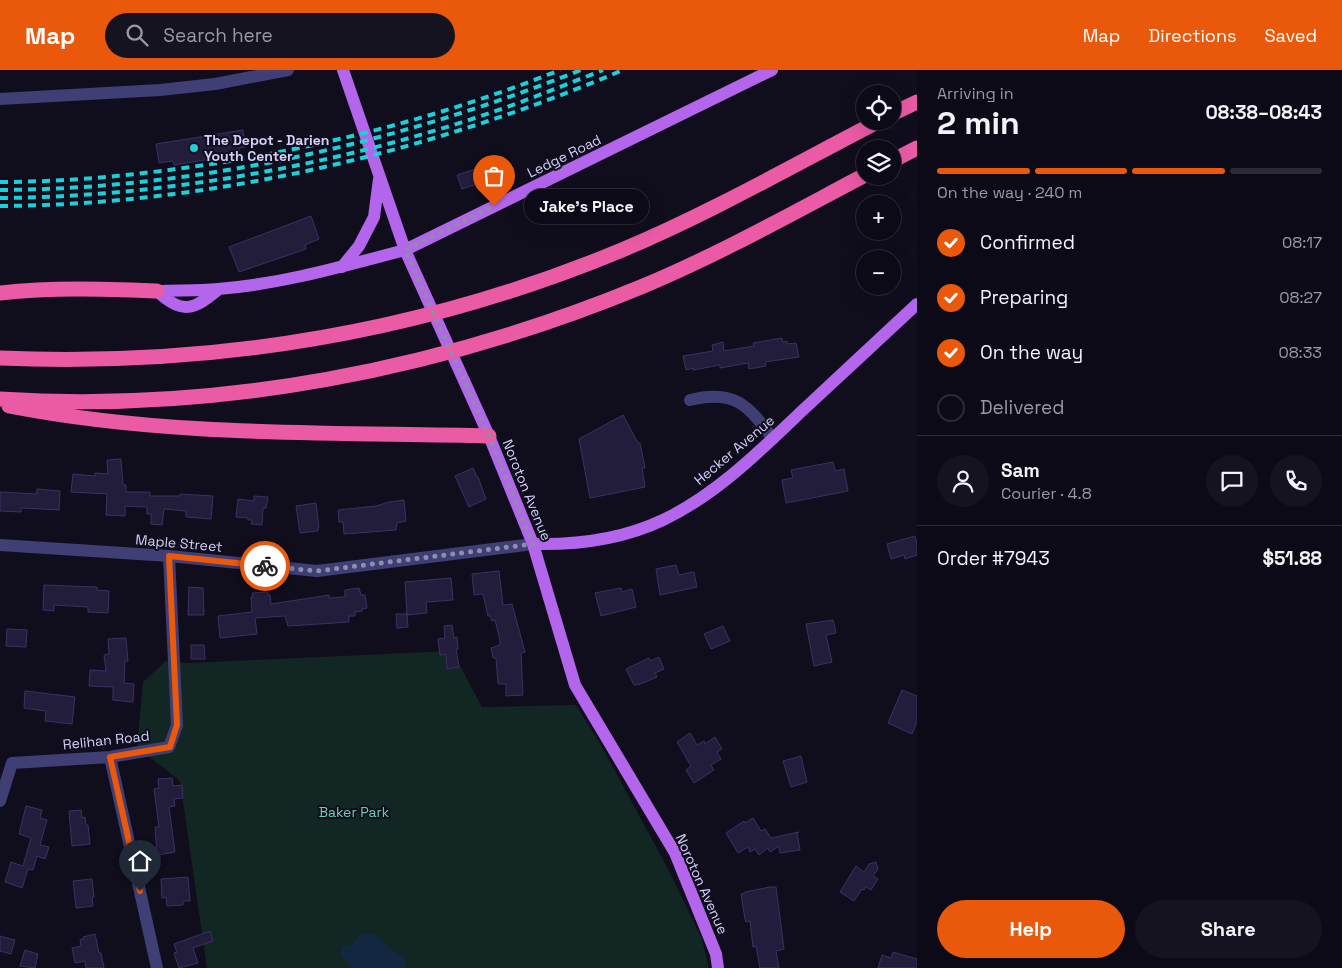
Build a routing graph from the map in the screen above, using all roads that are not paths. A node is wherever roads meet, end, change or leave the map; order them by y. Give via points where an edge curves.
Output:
1 (288, 70) edge
2 (343, 70) edge
3 (772, 70) edge
4 (0, 99) edge
5 (917, 102) edge
6 (901, 110) edge
7 (862, 130) edge
8 (917, 148) edge
9 (901, 156) edge
10 (380, 176) junction
11 (856, 180) edge
12 (405, 250) junction
13 (342, 267) junction
14 (157, 291) joint
15 (0, 293) edge
16 (917, 304) edge
17 (0, 358) edge
18 (0, 399) edge
19 (690, 400) dead end
20 (0, 405) edge
21 (489, 436) junction
22 (773, 439) junction
23 (533, 544) junction
24 (0, 545) edge
25 (169, 556) junction
26 (110, 757) junction
27 (6, 764) edge
28 (0, 801) edge
29 (157, 968) edge
30 (718, 968) edge

1 - 4 street via 216,84 160,90
2 - 10 main road, Noroton Avenue
3 - 12 main road, Ledge Road
5 - 6 highway
7 - 17 highway via 712,208 623,249 530,284 431,314 340,334 242,350 121,359
8 - 9 highway
10 - 12 main road, Noroton Avenue
10 - 13 main road via 374,217 359,246
11 - 18 highway via 643,286 453,352 309,382 211,395 106,401
12 - 13 main road, Ledge Road
12 - 21 main road, Noroton Avenue
13 - 14 main road, Ledge Road via 219,289 190,307 173,305
14 - 15 highway via 74,288
16 - 22 main road, Hecker Avenue
19 - 22 street via 706,396 736,400 754,414
20 - 21 highway via 76,418 208,429
21 - 23 main road, Noroton Avenue
22 - 23 main road, Hecker Avenue via 719,484 686,508 662,520 626,534 566,544
23 - 25 street, Maple Street via 317,571
23 - 30 main road, Noroton Avenue via 575,685 675,853 716,954
24 - 25 street, Maple Street
25 - 26 street, Relihan Road via 177,725 170,747
26 - 27 street, Relihan Road
26 - 29 street
27 - 28 street, Relihan Road

